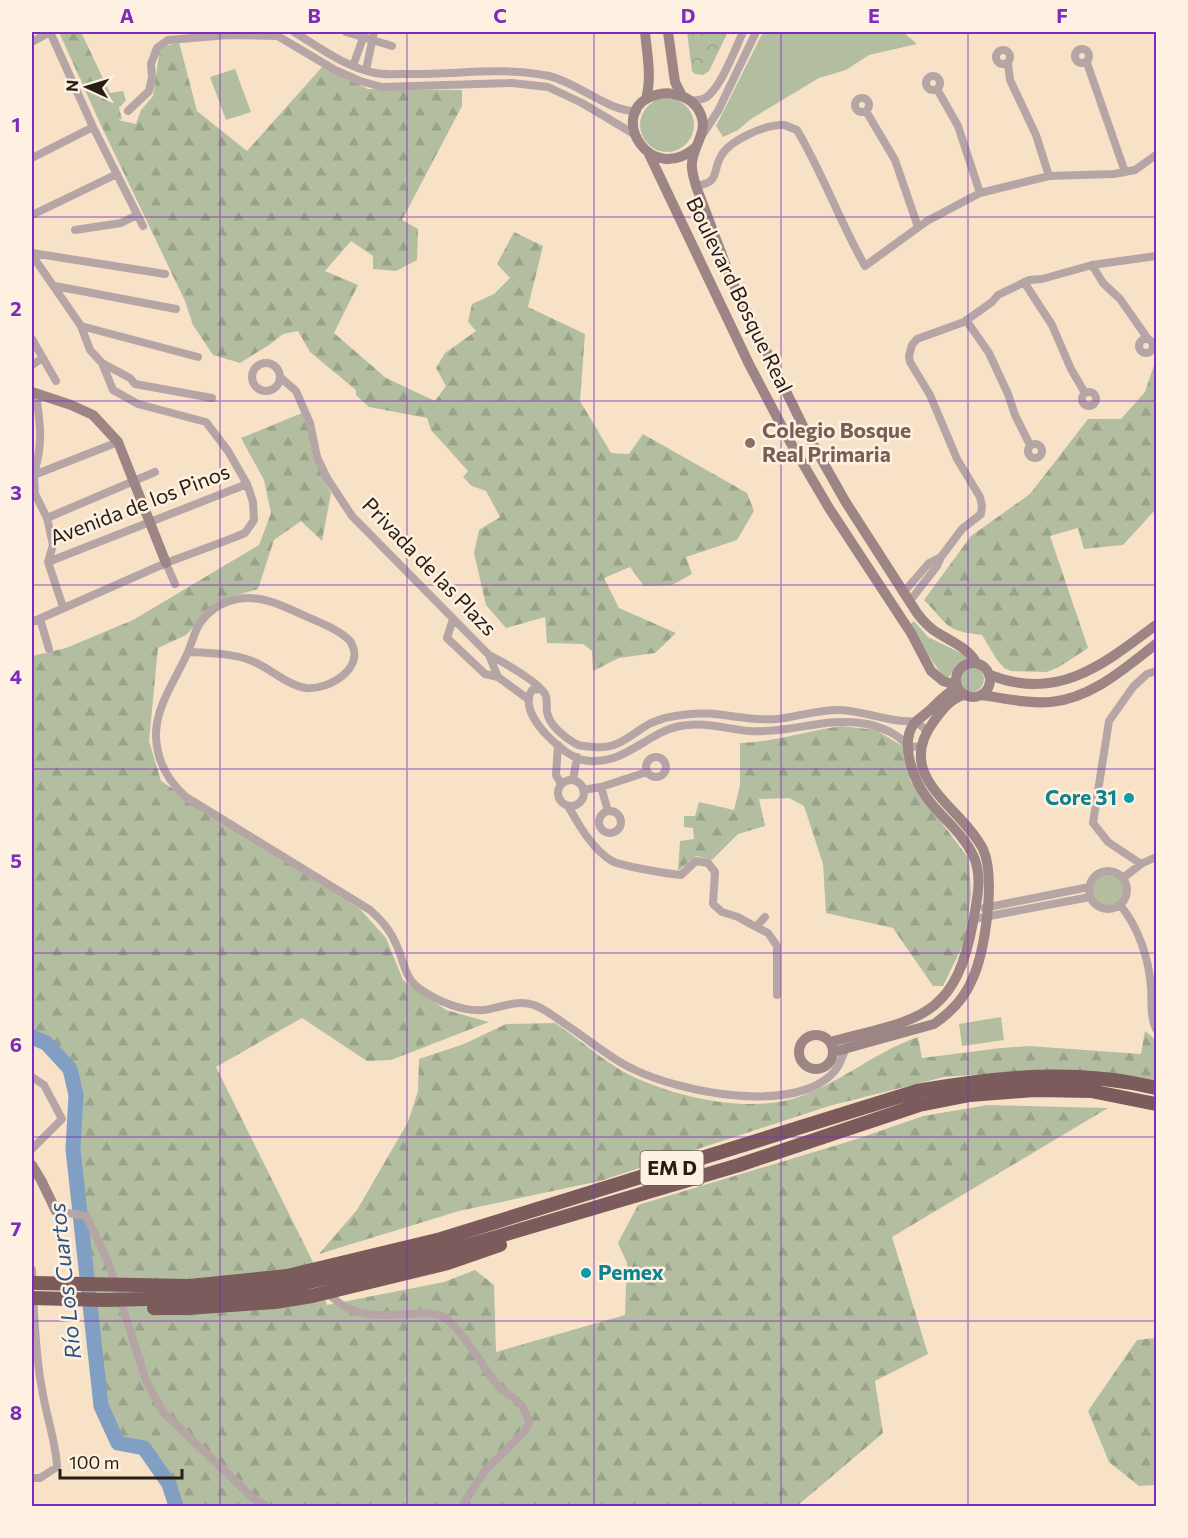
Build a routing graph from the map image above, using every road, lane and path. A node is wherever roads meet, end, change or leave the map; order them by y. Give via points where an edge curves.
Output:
1 (50, 32) edge
2 (271, 32) edge
3 (294, 32) edge
4 (346, 32) edge
5 (645, 32) edge
6 (668, 32) edge
7 (743, 32) edge
8 (756, 32) edge
9 (230, 33) edge
10 (280, 36) junction
11 (373, 36) edge
12 (363, 38) junction
13 (32, 42) edge
14 (392, 46) dead end
15 (1086, 63) dead end
16 (1008, 64) dead end
17 (353, 66) junction
18 (366, 70) junction
19 (937, 89) dead end
20 (686, 98) junction
21 (646, 99) junction
22 (128, 111) dead end
23 (637, 111) junction
24 (867, 111) dead end
25 (93, 127) junction
26 (634, 134) junction
27 (698, 142) junction
28 (649, 154) junction
29 (1156, 155) edge
30 (32, 158) edge
31 (1125, 172) junction
32 (117, 174) junction
33 (1049, 176) junction
34 (696, 186) junction
35 (980, 193) junction
36 (32, 215) edge
37 (137, 215) junction
38 (142, 226) dead end
39 (918, 227) junction
40 (75, 230) dead end
41 (32, 254) edge
42 (1156, 256) edge
43 (1092, 265) junction
44 (165, 274) dead end
45 (1024, 282) junction
46 (55, 286) junction
47 (176, 309) dead end
48 (966, 320) junction
49 (81, 326) junction
50 (32, 339) edge
51 (1148, 339) dead end
52 (198, 357) dead end
53 (43, 358) junction
54 (102, 363) junction
55 (32, 365) edge
56 (279, 377) dead end
57 (56, 381) dead end
58 (34, 393) edge
59 (1085, 393) dead end
60 (212, 398) dead end
61 (118, 442) junction
62 (1030, 445) dead end
63 (826, 469) junction
64 (155, 472) dead end
65 (33, 479) edge
66 (811, 479) junction
67 (133, 481) junction
68 (247, 484) junction
69 (47, 518) junction
70 (150, 522) junction
71 (48, 562) junction
72 (166, 563) junction
73 (176, 584) dead end
74 (906, 598) junction
75 (63, 607) junction
76 (40, 618) junction
77 (453, 619) junction
78 (32, 622) edge
79 (1156, 625) edge
80 (1156, 644) edge
81 (49, 649) dead end
82 (188, 652) junction
83 (489, 655) junction
84 (976, 662) junction
85 (505, 663) junction
86 (1156, 671) edge
87 (990, 675) junction
88 (498, 676) junction
89 (540, 689) junction
90 (959, 689) junction
91 (981, 695) junction
92 (528, 699) junction
93 (916, 721) junction
94 (927, 731) junction
95 (558, 745) junction
96 (908, 746) junction
97 (922, 746) junction
98 (577, 757) junction
99 (647, 772) dead end
100 (573, 780) junction
101 (561, 784) junction
102 (602, 787) junction
103 (583, 790) junction
104 (580, 802) junction
105 (568, 806) junction
106 (608, 811) dead end
107 (579, 825) junction
108 (1156, 857) edge
109 (1141, 864) junction
110 (1124, 878) junction
111 (1089, 887) junction
112 (1090, 897) junction
113 (1120, 905) junction
114 (987, 912) junction
115 (975, 914) junction
116 (765, 917) dead end
117 (756, 927) junction
118 (777, 995) dead end
119 (1156, 1029) edge
120 (846, 1048) junction
121 (32, 1077) edge
122 (1156, 1088) edge
123 (1156, 1104) edge
124 (32, 1149) edge
125 (32, 1165) edge
126 (56, 1211) joint
127 (583, 1212) junction
128 (32, 1270) edge
129 (32, 1283) edge
130 (326, 1292) junction
131 (188, 1297) junction
132 (32, 1298) edge
133 (32, 1305) edge
134 (32, 1478) edge
135 (266, 1506) edge
136 (462, 1506) edge

1 - 13 street
1 - 25 street
2 - 10 street
3 - 17 street
4 - 12 street
5 - 21 street via 649,70
6 - 20 street via 675,82
7 - 20 street via 710,94
8 - 27 street via 718,111
9 - 10 street
9 - 22 street via 168,40 157,48 149,91
10 - 26 street via 335,70 382,87 512,83 548,87
11 - 12 street
11 - 14 street
11 - 18 street
12 - 17 street
15 - 31 street
16 - 33 street via 1010,80 1036,135
17 - 18 street
18 - 23 street via 428,75 512,71 550,76 616,109
19 - 35 street via 958,126
20 - 21 street via 669,93
20 - 27 street via 701,116 703,126
21 - 23 street
23 - 26 street
24 - 39 street via 895,160
25 - 30 street
25 - 32 street
26 - 28 street
27 - 28 street via 680,157 659,158
27 - 34 street, Boulevard Bosque Real via 692,162
28 - 66 street, Boulevard Bosque Real via 749,364
29 - 31 street via 1135,171
31 - 33 street
32 - 36 street
32 - 37 street
33 - 35 street
34 - 39 street via 706,184 716,174 721,156 735,140 783,125 797,130 810,152 865,266
34 - 63 street, Boulevard Bosque Real via 731,279
35 - 39 street
37 - 38 street
37 - 40 street via 122,223
41 - 44 street
41 - 46 street, Avenida de los Pinos
42 - 43 street
43 - 45 street
43 - 51 street
45 - 48 street via 998,295
45 - 59 street via 1052,325
46 - 47 street
46 - 49 street, Avenida de los Pinos
48 - 62 street via 999,372
48 - 74 street via 917,339 909,356 957,459 980,497 981,514 963,529 937,566
49 - 52 street
49 - 54 street, Avenida de los Pinos via 90,350
50 - 53 street
53 - 55 street
53 - 57 street
54 - 60 street via 135,384
54 - 68 street, Avenida de los Pinos via 113,390 138,404 207,422
56 - 77 street, Privada de las Plazs via 296,391 310,423 317,457 352,516
58 - 61 street via 93,415
58 - 65 street via 42,435
61 - 65 street
61 - 67 street
63 - 66 street
63 - 74 street, Boulevard Bosque Real
64 - 67 street
65 - 69 street, Avenida de los Pinos via 35,494
66 - 90 street, Boulevard Bosque Real via 931,670
67 - 69 street
67 - 70 street
68 - 70 street, Avenida de los Pinos
68 - 72 street, Avenida de los Pinos via 254,520 245,532
69 - 71 street, Avenida de los Pinos via 53,545
70 - 71 street, Avenida de los Pinos
70 - 72 street
71 - 75 street, Avenida de los Pinos
72 - 73 street
72 - 75 street, Avenida de los Pinos
74 - 84 street, Boulevard Bosque Real via 926,625 963,647
75 - 76 street, Avenida de los Pinos
76 - 78 street, Avenida de los Pinos
76 - 81 street
77 - 83 street, Privada de las Plazs
77 - 88 street via 447,638 485,674
79 - 87 street via 1098,666 1074,677 1049,684 1011,682
80 - 91 street via 1107,681 1076,696 1033,702
82 - 82 street via 196,630 211,611 233,600 250,598 292,609 347,637 355,655 351,669 336,680 308,688 251,660
82 - 120 street via 158,719 157,744 173,784 186,796 370,910 389,931 408,976 425,992 471,1010 516,1003 534,1005 632,1069 679,1086 733,1096 783,1094 808,1088 829,1077 839,1066
83 - 85 street, Privada de las Plazs
83 - 88 street, Privada de las Plazs
84 - 87 street
84 - 90 street via 962,666 957,675
85 - 88 street, Privada de las Plazs
85 - 89 street, Privada de las Plazs
86 - 109 street via 1133,687 1109,721 1093,823 1108,842
87 - 91 street via 990,684
88 - 92 street, Privada de las Plazs
89 - 92 street via 532,690
89 - 93 street via 556,729 578,746 612,746 652,723 683,715 749,720 840,710
90 - 91 street via 973,697
90 - 93 street via 946,693
90 - 94 street
92 - 95 street via 532,716
93 - 94 street
93 - 96 street via 909,733
94 - 97 street
95 - 98 street
95 - 101 street via 556,775
96 - 97 street
96 - 98 street via 894,734 866,724 819,724 762,732 705,724 660,732 624,755 600,761
96 - 115 street via 921,790 964,840 976,863
97 - 114 street via 922,766 930,784 983,850 989,876
98 - 100 street
99 - 102 street
100 - 101 street
100 - 103 street
101 - 105 street via 558,795
102 - 103 street
102 - 106 street
103 - 104 street
104 - 105 street
104 - 107 street
105 - 107 street
107 - 117 street via 592,844 613,861 681,875 696,861 708,863 715,872 713,904
108 - 109 street
109 - 110 street
110 - 111 street via 1106,870 1095,876
110 - 113 street via 1127,895
111 - 112 street
111 - 114 street
112 - 113 street via 1103,908
112 - 114 street
113 - 119 street via 1138,933 1151,986 1151,1014
114 - 115 street
114 - 120 street via 977,967 946,1016 934,1024
115 - 120 street via 964,961 942,999 917,1018 831,1047
116 - 117 street
117 - 118 street via 768,933 777,946
121 - 124 street via 44,1085 62,1119
122 - 131 highway, EM D via 1094,1077 1033,1076 917,1092 441,1239
123 - 127 highway, EM D via 1090,1091 970,1095 919,1105
125 - 126 street
126 - 135 street via 86,1216 109,1264 146,1380 163,1412
127 - 130 highway via 448,1263
127 - 131 highway, EM D via 456,1249 287,1287 240,1295
128 - 134 street via 41,1386 57,1467 40,1478
129 - 131 highway, EM D, bridge
130 - 131 highway via 275,1302
130 - 136 street via 348,1309 367,1313 441,1315 456,1327 497,1386 526,1410 529,1423 523,1433 484,1472
131 - 132 highway, EM D, bridge
131 - 133 highway, bridge via 104,1308

